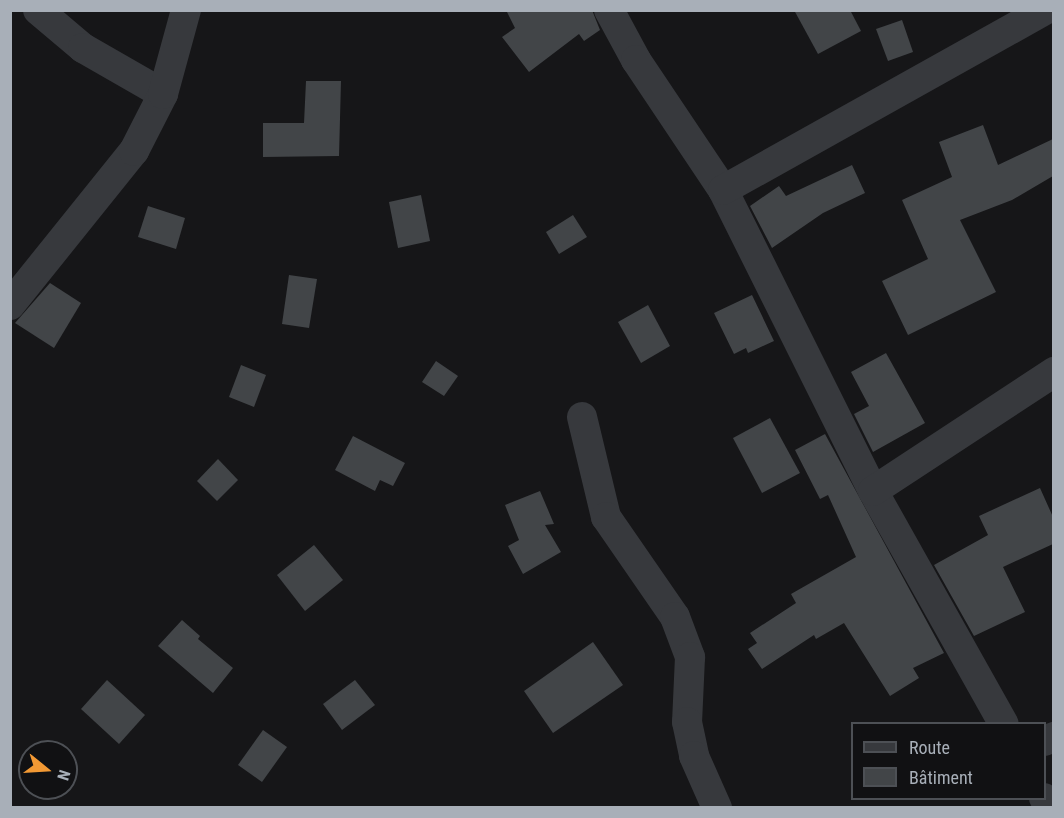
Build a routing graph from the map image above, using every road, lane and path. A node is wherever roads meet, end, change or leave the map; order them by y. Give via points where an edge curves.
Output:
1 (38, 10) edge
2 (186, 10) edge
3 (609, 10) edge
4 (1045, 10) edge
5 (163, 94) junction
6 (723, 190) junction
7 (10, 305) edge
8 (1053, 372) edge
9 (582, 417) dead end
10 (873, 491) junction
11 (1003, 722) edge
12 (717, 807) edge

1 - 5 street via 83,48
2 - 5 street
3 - 6 street via 636,60
4 - 6 street
5 - 7 street via 134,151
6 - 10 street
8 - 10 street
9 - 12 street via 606,517 675,618 690,657 687,722 694,756
10 - 11 street

